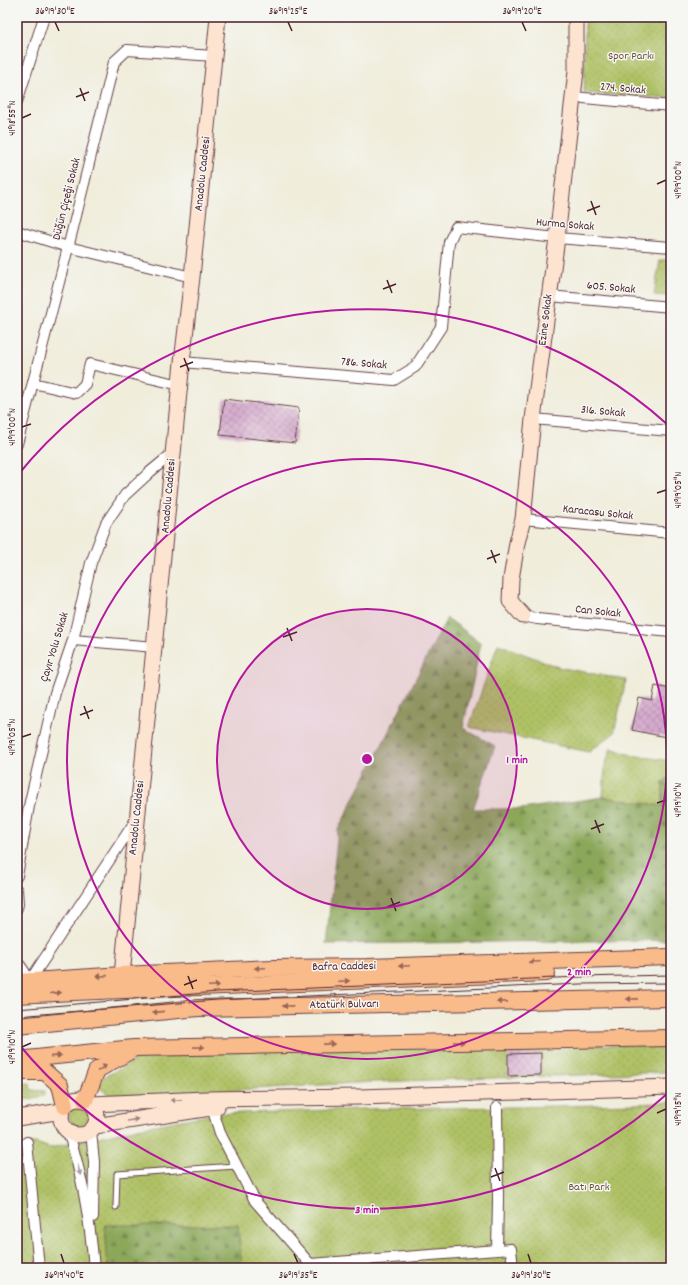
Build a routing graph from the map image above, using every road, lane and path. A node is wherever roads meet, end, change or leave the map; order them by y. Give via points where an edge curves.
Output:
1 (46, 17) edge
2 (218, 17) edge
3 (576, 17) edge
4 (214, 56) junction
5 (573, 97) junction
6 (17, 100) edge
7 (671, 106) edge
8 (456, 228) joint
9 (17, 231) edge
10 (557, 238) junction
11 (68, 247) junction
12 (671, 247) edge
13 (192, 277) junction
14 (549, 296) junction
15 (671, 307) edge
16 (182, 362) junction
17 (33, 383) junction
18 (180, 385) junction
19 (533, 419) junction
20 (671, 431) edge
21 (17, 444) edge
22 (173, 452) junction
23 (523, 519) junction
24 (671, 533) edge
25 (523, 616) joint
26 (671, 632) edge
27 (73, 640) junction
28 (155, 647) junction
29 (137, 818) junction
30 (17, 876) edge
31 (17, 890) edge
32 (17, 908) edge
33 (671, 957) edge
34 (17, 961) edge
35 (671, 968) edge
36 (122, 975) junction
37 (23, 982) edge
38 (17, 995) edge
39 (671, 998) edge
40 (17, 1026) edge
41 (671, 1038) edge
42 (134, 1048) junction
43 (17, 1060) edge
44 (17, 1072) edge
45 (671, 1088) edge
46 (271, 1098) junction
47 (89, 1102) junction
48 (497, 1107) dead end
49 (63, 1109) junction
50 (214, 1114) dead end
51 (17, 1118) edge
52 (93, 1128) junction
53 (68, 1132) junction
54 (27, 1142) dead end
55 (236, 1166) junction
56 (116, 1207) dead end
57 (91, 1233) junction
58 (497, 1250) junction
59 (39, 1268) edge
60 (94, 1268) edge
61 (513, 1268) edge

1 - 6 street
2 - 4 main road, Anadolu Caddesi
3 - 5 main road, Ezine Sokak via 576,71
4 - 11 street, Düğün Çiçeği Sokak via 127,50 114,62
4 - 13 main road, Anadolu Caddesi
5 - 7 street, 274. Sokak
5 - 10 main road, Ezine Sokak
8 - 10 street, Hurma Sokak
8 - 16 street, 786. Sokak via 449,242 441,327 415,367 394,380
9 - 11 street
10 - 12 street, Hurma Sokak
10 - 14 main road, Ezine Sokak
11 - 13 street
11 - 17 street, Düğün Çiçeği Sokak
13 - 16 main road, Anadolu Caddesi
14 - 15 street, 605. Sokak
14 - 19 main road, Ezine Sokak
16 - 18 main road, Anadolu Caddesi
17 - 18 street via 76,393 85,384 90,364
17 - 21 street, Düğün Çiçeği Sokak
18 - 22 main road, Anadolu Caddesi
19 - 20 street, 316. Sokak
19 - 23 main road, Ezine Sokak
22 - 27 street, Çayır Yolu Sokak via 125,495 106,523 91,563
22 - 28 main road, Anadolu Caddesi
23 - 24 street, Karacasu Sokak
23 - 25 main road, Ezine Sokak via 511,579 510,602
25 - 26 street, Can Sokak
27 - 28 street
27 - 30 street, Çayır Yolu Sokak via 55,692 29,806
28 - 29 main road, Anadolu Caddesi
29 - 36 main road, Anadolu Caddesi
29 - 37 street
31 - 32 street
33 -> 36 main road, Bafra Caddesi via 273,968
34 - 37 street via 24,971
38 -> 35 main road, Bafra Caddesi
36 -> 37 main road, Bafra Caddesi
39 -> 40 main road, Atatürk Bulvarı via 198,1008
42 -> 41 main road
43 -> 42 main road
47 -> 42 main road via 97,1070
44 - 49 main road via 45,1072 60,1085
45 - 46 main road
46 -> 47 main road
52 -> 46 main road
47 - 49 main road via 78,1099 70,1101
47 - 52 main road via 97,1115
48 - 58 street
49 - 51 main road
49 - 53 main road via 62,1122
50 - 55 street
52 - 53 main road via 80,1135
52 - 57 street via 94,1208
53 -> 57 street via 84,1191
54 - 59 street
55 - 56 lane via 117,1174
55 - 58 street via 255,1201 310,1264
57 - 60 street
58 - 61 street via 511,1249

